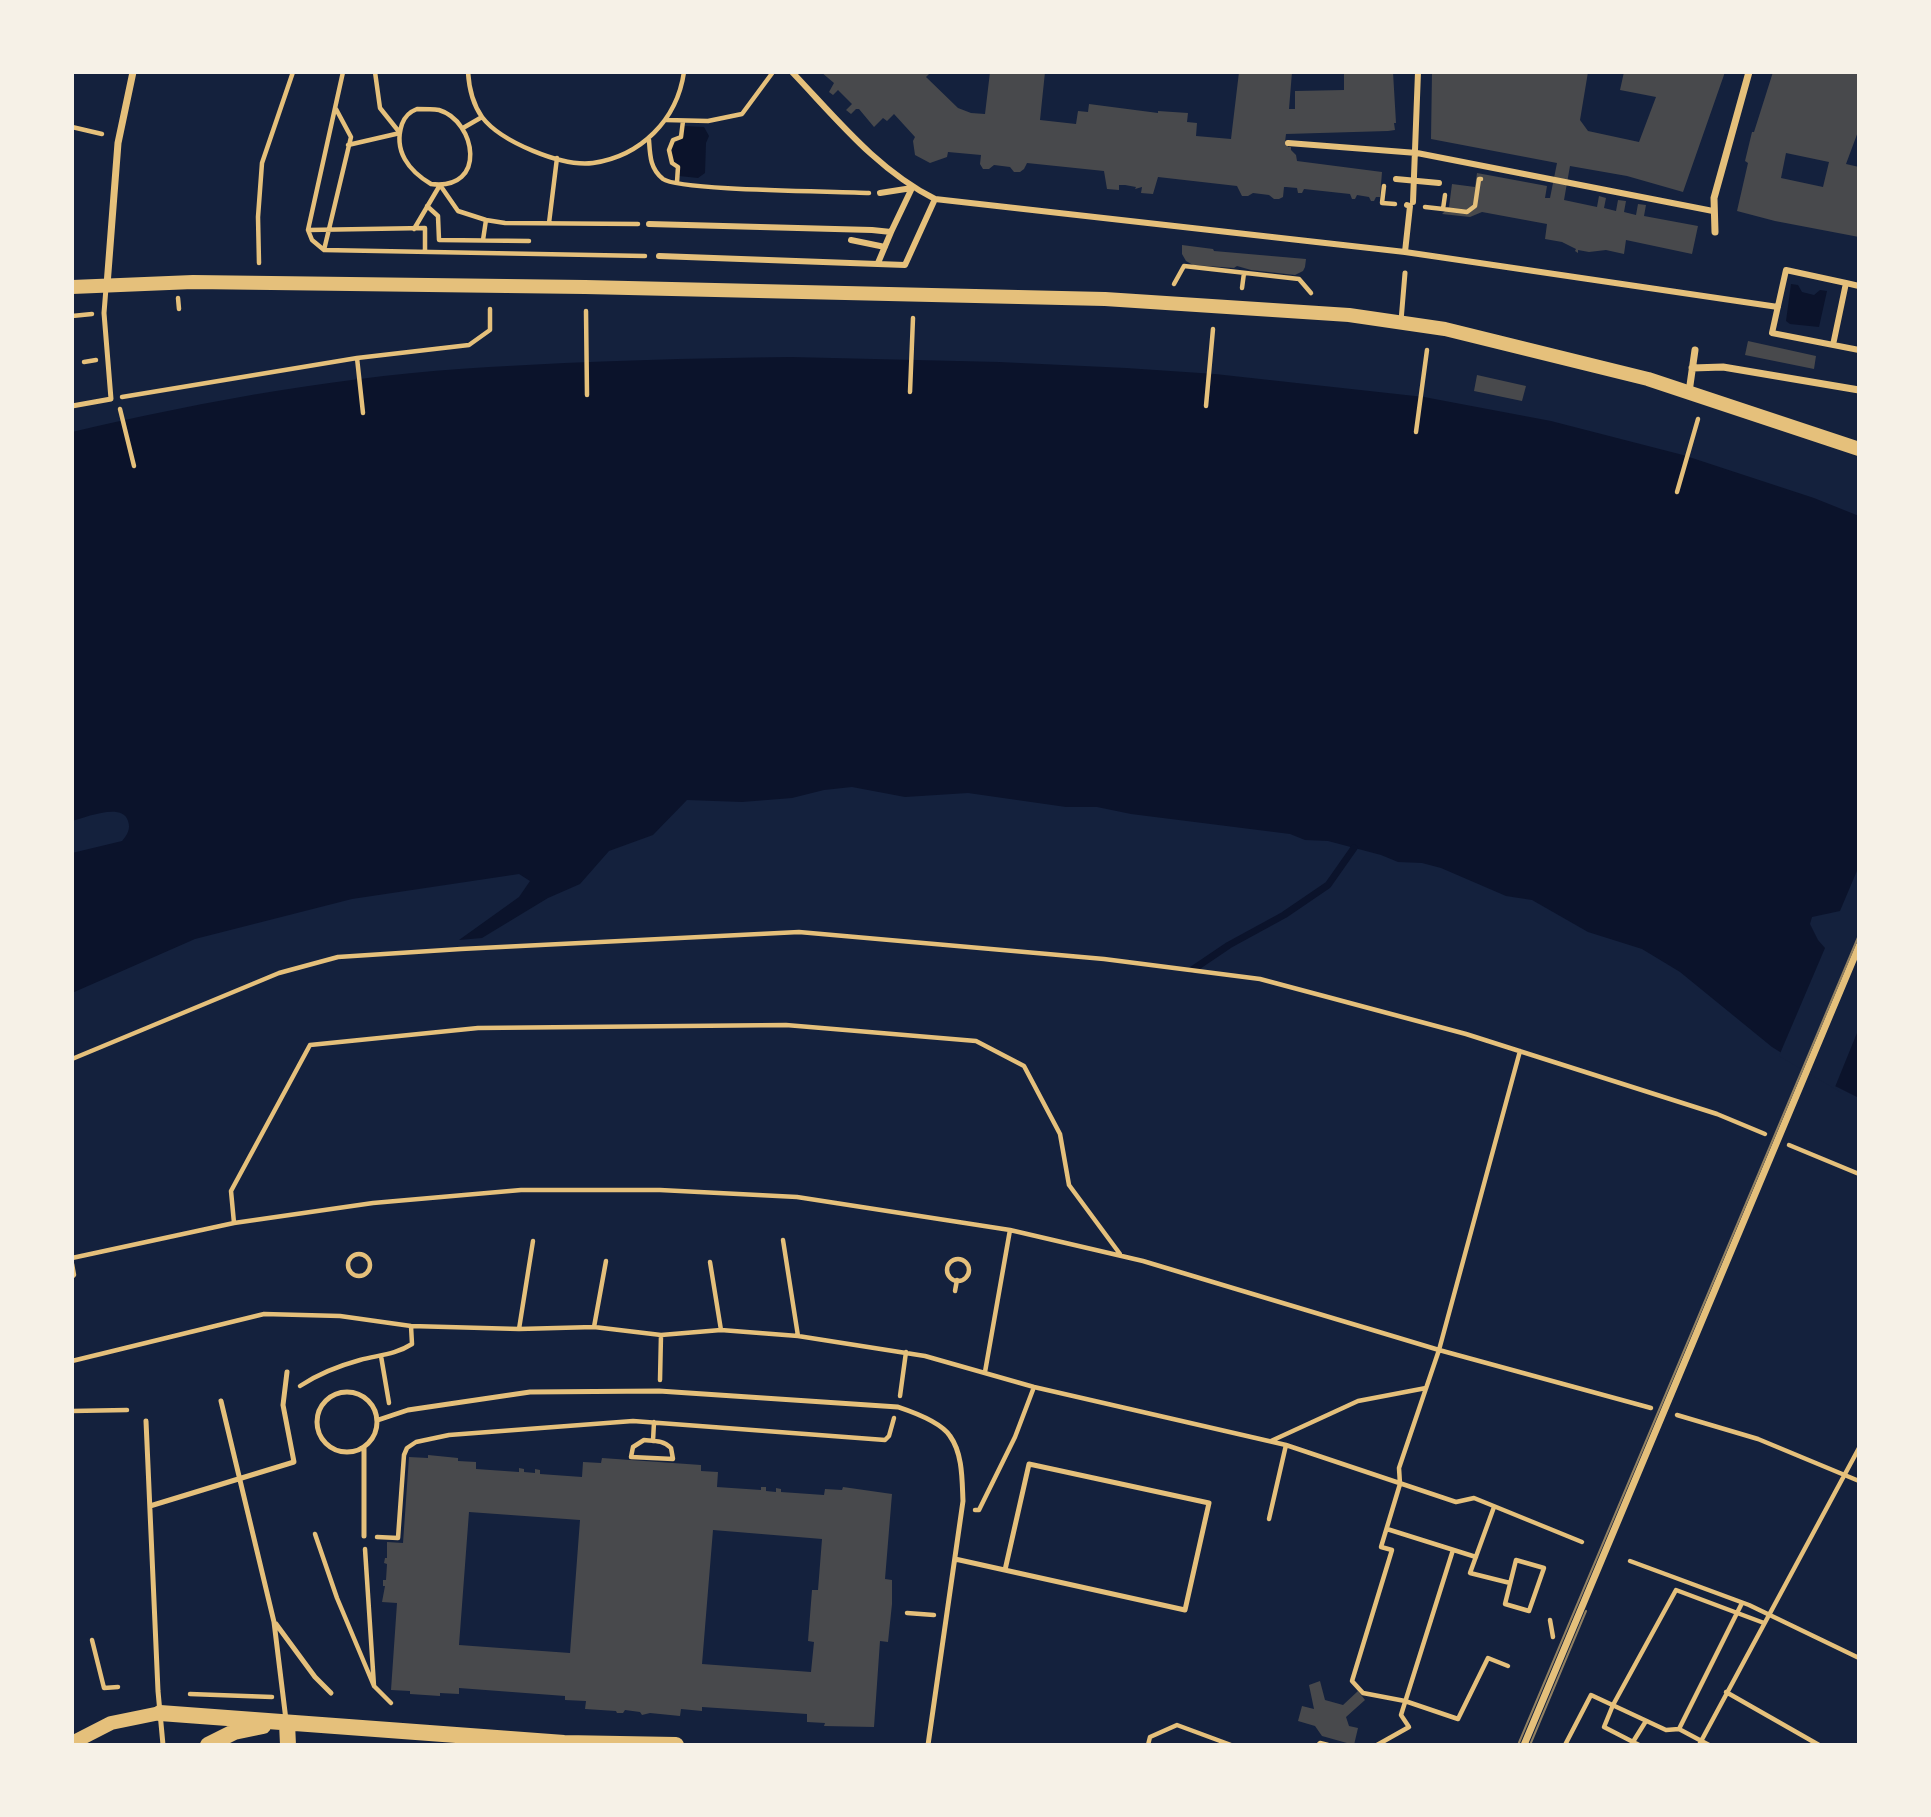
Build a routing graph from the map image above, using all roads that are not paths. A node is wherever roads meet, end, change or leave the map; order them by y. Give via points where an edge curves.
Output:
1 (133, 72) edge
2 (792, 72) edge
3 (1418, 72) edge
4 (1749, 72) edge
5 (1288, 143) dead end
6 (1417, 153) junction
7 (1396, 179) dead end
8 (1415, 181) junction
9 (1439, 183) dead end
10 (912, 188) junction
11 (880, 193) road end
12 (935, 199) junction
13 (1410, 204) junction
14 (1420, 207) dead end
15 (1713, 211) junction
16 (649, 225) road end
17 (891, 232) junction
18 (1715, 232) dead end
19 (851, 240) dead end
20 (885, 247) junction
21 (1405, 252) junction
22 (659, 256) road end
23 (878, 263) junction
24 (1405, 274) dead end
25 (1846, 283) junction
26 (107, 285) junction
27 (1859, 286) edge
28 (72, 287) edge
29 (1778, 307) junction
30 (1401, 321) junction
31 (1832, 345) junction
32 (1695, 350) dead end
33 (1859, 350) edge
34 (1692, 368) junction
35 (1859, 390) edge
36 (1689, 392) junction
37 (72, 406) edge
38 (1859, 449) edge
39 (1859, 946) edge
40 (287, 1372) dead end
41 (221, 1401) dead end
42 (378, 1420) junction
43 (146, 1421) dead end
44 (364, 1448) junction
45 (240, 1479) junction
46 (150, 1506) junction
47 (364, 1536) road end
48 (955, 1559) junction
49 (1006, 1570) junction
50 (274, 1622) junction
51 (331, 1693) dead end
52 (160, 1713) junction
53 (287, 1723) junction
54 (72, 1742) edge
55 (163, 1745) edge
56 (208, 1745) edge
57 (288, 1745) edge
58 (676, 1745) edge
59 (928, 1745) edge
60 (1524, 1745) edge

1 - 26 street via 118,143
2 - 10 street via 868,153
3 - 6 street
4 - 15 street
5 - 6 street
6 - 8 street
6 - 15 street
7 - 8 street
8 - 9 street
8 - 13 street
10 - 11 street
10 - 12 street
10 - 17 street
12 - 21 street
12 - 23 street via 905,265
13 - 14 street
13 - 21 street
15 - 18 street
16 - 17 street
17 - 20 street
19 - 20 street
20 - 23 street
21 - 29 street
22 - 23 street
24 - 30 lane
25 - 27 street
25 - 29 street via 1786,270
25 - 31 street
26 - 28 main road
26 - 30 main road via 463,285 1105,299
26 - 37 lane via 104,313 111,399
29 - 31 street via 1772,333
30 - 36 main road via 1536,350
31 - 33 street
32 - 34 street
34 - 35 street via 1723,367
34 - 36 street
36 - 38 main road
39 - 60 street
40 - 45 lane via 283,1405 295,1462
41 - 45 lane
42 - 44 lane via 377,1431
42 - 44 lane via 369,1401 351,1391 330,1396 318,1413 319,1434 333,1450 344,1453
42 - 48 lane via 408,1410 530,1392 659,1391 898,1407 920,1414 950,1435 961,1466 962,1505
43 - 46 lane
44 - 47 lane
45 - 46 lane
45 - 50 lane
46 - 52 lane
48 - 49 lane
48 - 59 lane
49 - 49 lane via 1029,1464 1209,1503 1185,1610
50 - 51 lane
50 - 53 lane
52 - 53 main road
52 - 54 main road via 111,1723
52 - 55 lane
53 - 56 main road via 234,1732
53 - 57 main road
53 - 58 main road via 551,1742

